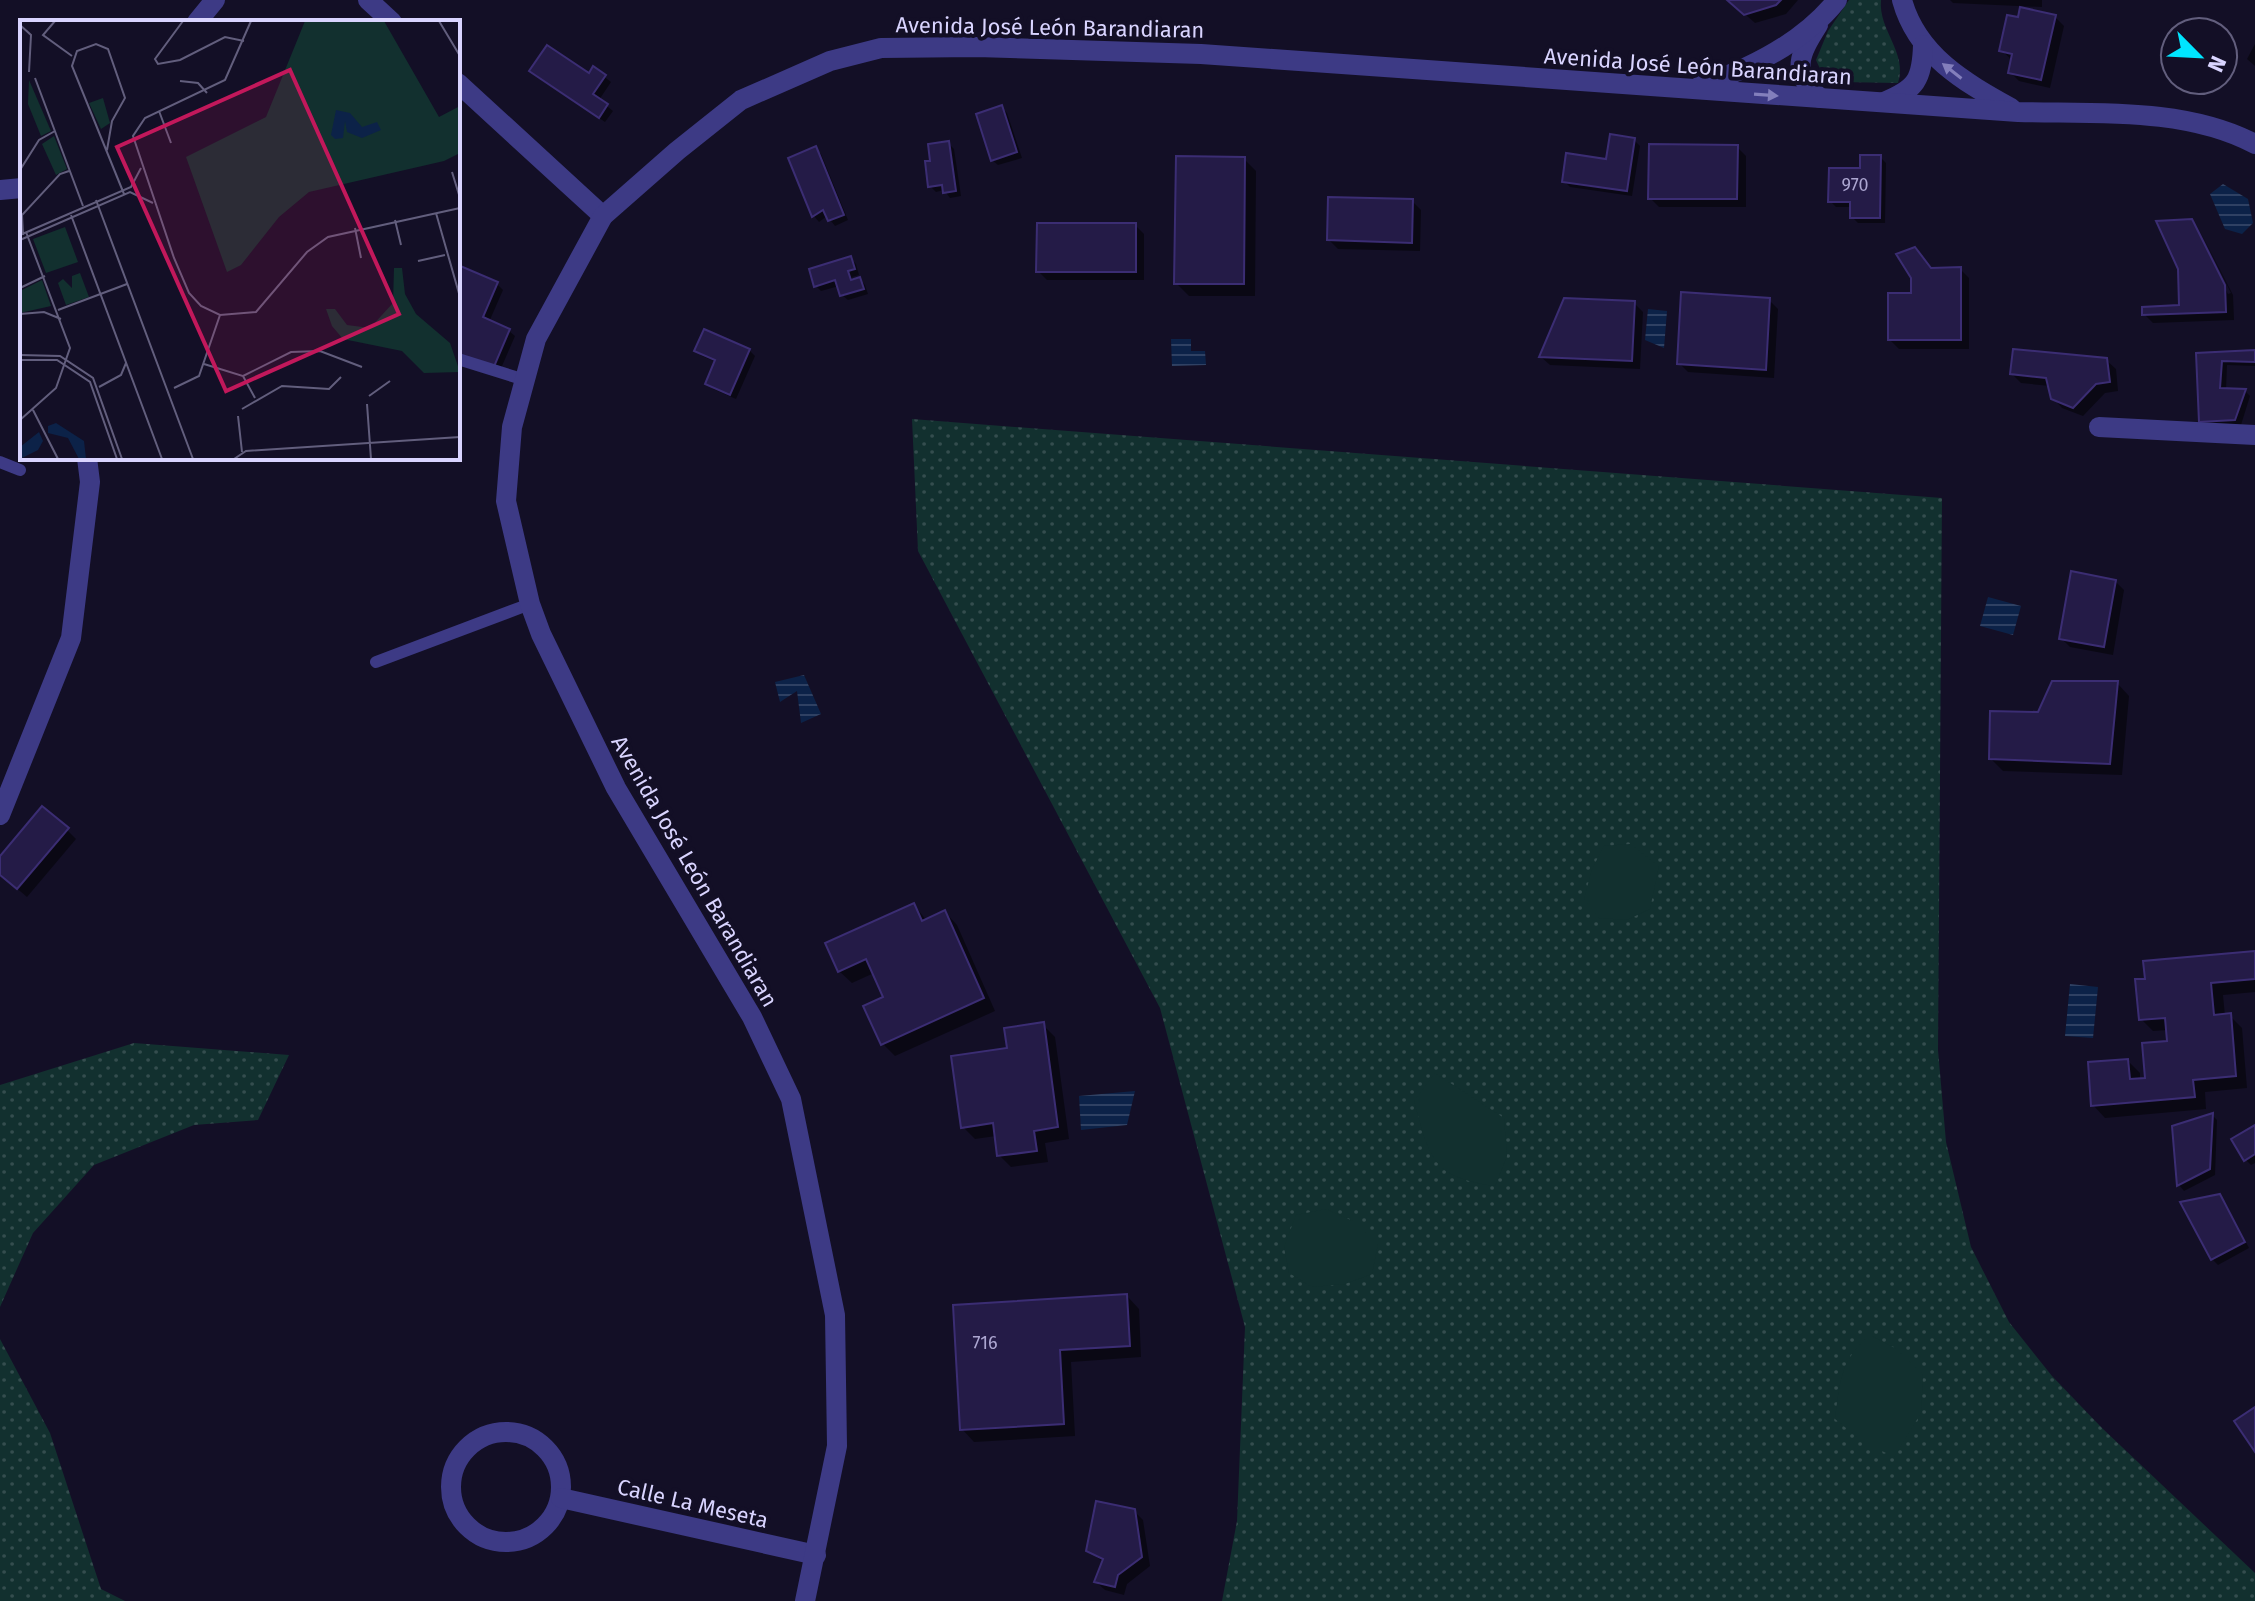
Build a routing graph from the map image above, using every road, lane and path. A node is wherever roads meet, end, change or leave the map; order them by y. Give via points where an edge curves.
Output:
1 (215, 0) edge
2 (368, 0) edge
3 (1837, 0) edge
4 (1902, 0) edge
5 (1822, 18) junction
6 (199, 20) edge
7 (390, 20) edge
8 (1923, 45) junction
9 (460, 85) edge
10 (1688, 90) junction
11 (1820, 98) junction
12 (1884, 102) junction
13 (2018, 112) junction
14 (2255, 144) edge
15 (20, 188) edge
16 (0, 190) edge
17 (603, 216) junction
18 (460, 360) edge
19 (525, 380) junction
20 (2099, 427) dead end
21 (2255, 435) edge
22 (87, 460) edge
23 (0, 462) edge
24 (20, 470) dead end
25 (530, 604) junction
26 (376, 662) dead end
27 (0, 815) edge
28 (561, 1498) junction
29 (816, 1555) junction
30 (805, 1601) edge

1 - 6 street
2 - 7 street
3 - 5 street
4 - 8 street
5 - 10 street via 1760,60
5 - 11 street via 1800,62 1807,87
8 - 12 street via 1920,76 1912,88
13 -> 8 street via 1960,78
9 - 17 street
10 -> 11 street, Avenida José León Barandiaran
10 - 17 street, Avenida José León Barandiaran via 1201,54 881,48 830,61 741,100
11 - 12 street, Avenida José León Barandiaran
12 - 13 street, Avenida José León Barandiaran
13 - 14 street, Avenida José León Barandiaran via 2173,120 2212,127
15 - 16 street
17 - 19 street, Avenida José León Barandiaran via 536,339
18 - 19 lane
19 - 25 street, Avenida José León Barandiaran via 512,427 506,501
20 - 21 street
22 - 27 street via 90,482 71,638
23 - 24 lane
25 - 26 lane
25 - 29 street, Avenida José León Barandiaran via 616,788 752,1017 791,1099 835,1315 837,1446
28 - 28 street via 552,1456 533,1438 516,1432 498,1432 474,1442 456,1462 451,1479 458,1515 486,1540 524,1540 541,1531
28 - 29 street, Calle La Meseta
29 - 30 street, Avenida José León Barandiaran

